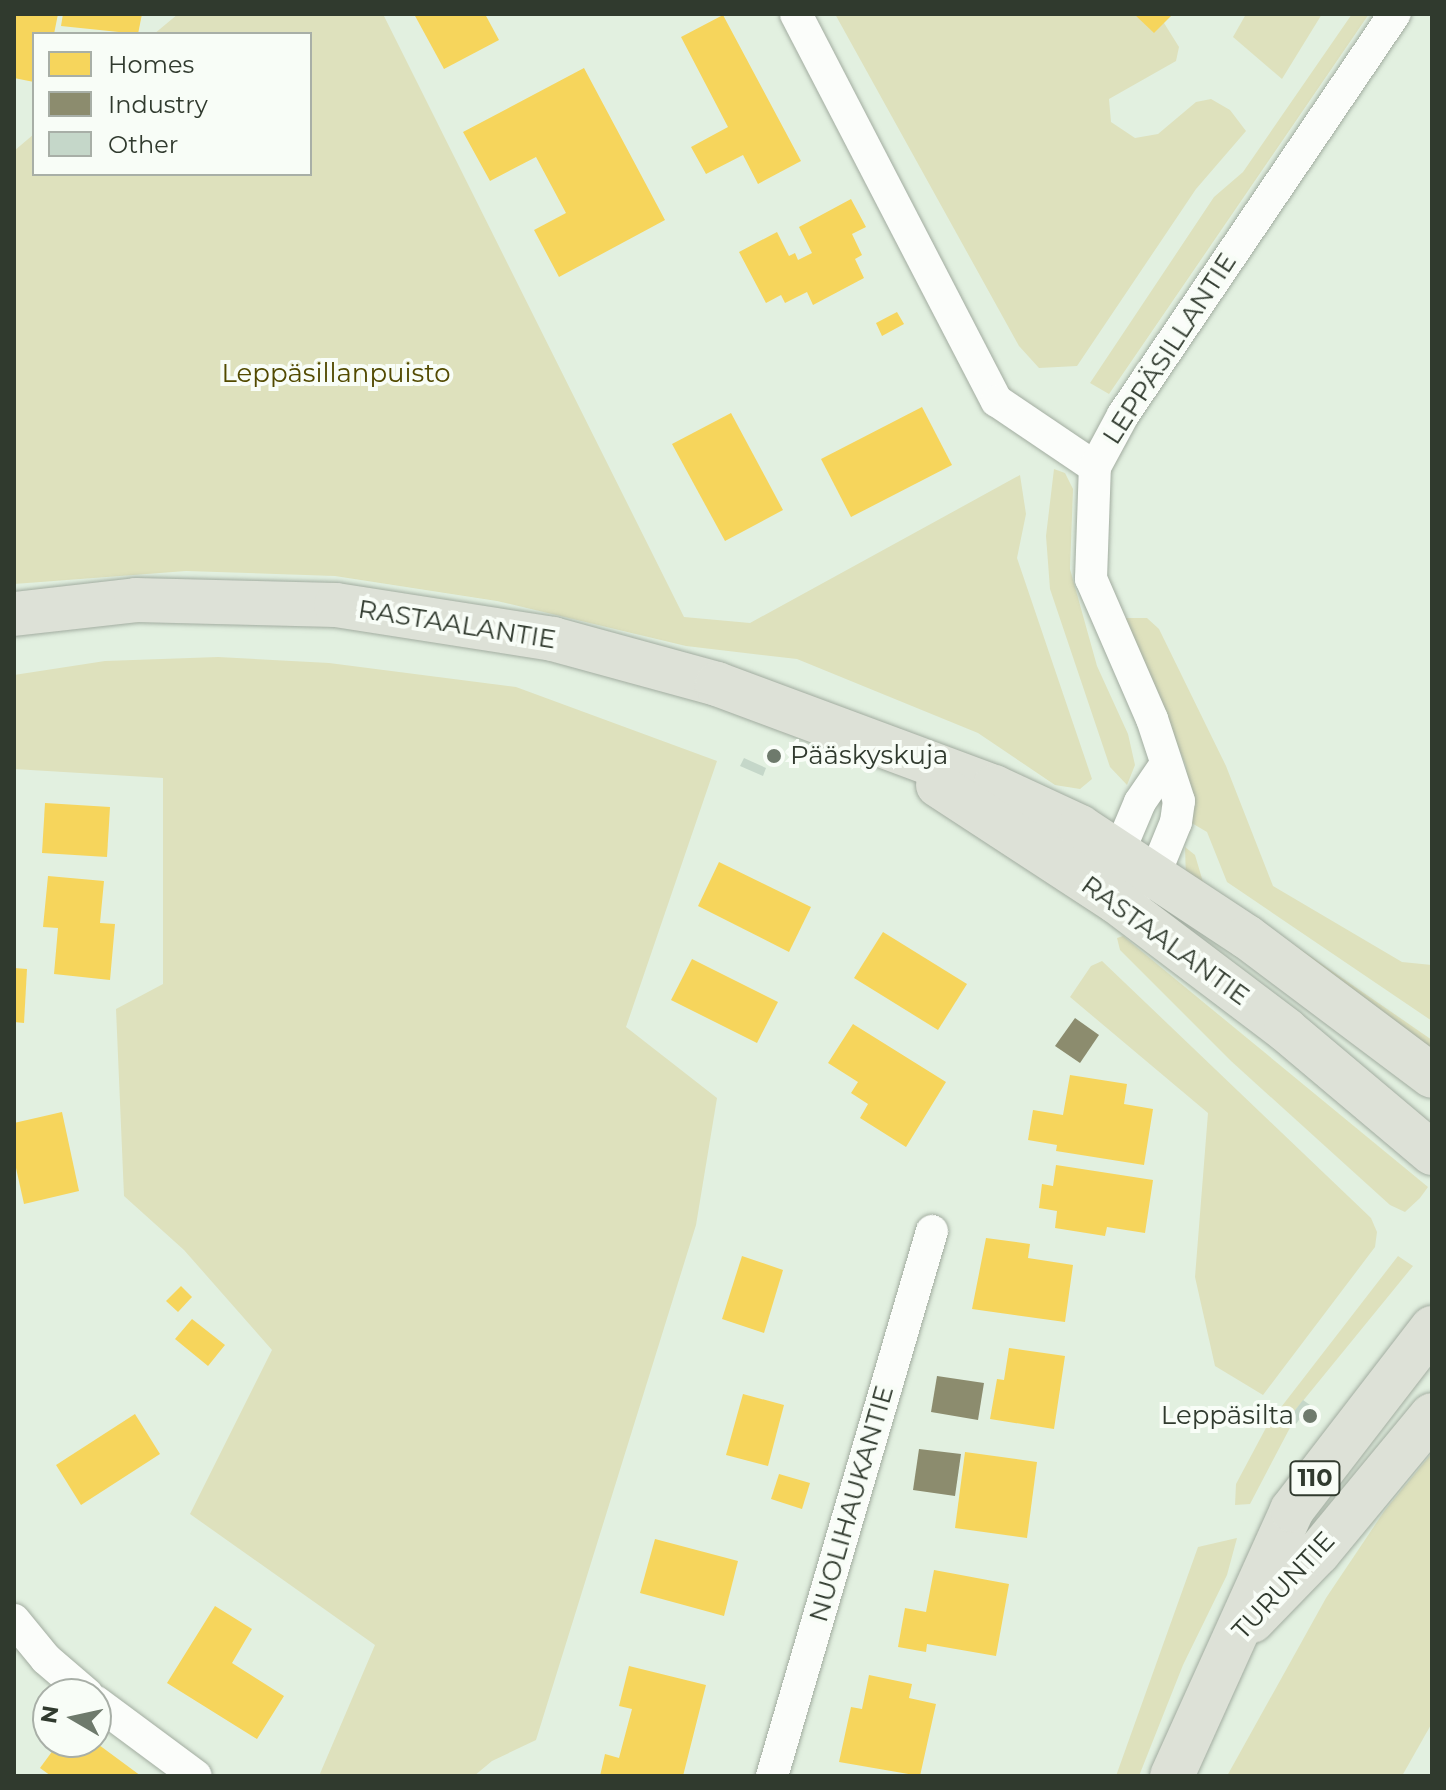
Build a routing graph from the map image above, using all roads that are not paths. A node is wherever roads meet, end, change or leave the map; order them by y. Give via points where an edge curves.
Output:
1 (796, 14) edge
2 (1395, 14) edge
3 (1095, 467) junction
4 (14, 614) edge
5 (883, 747) junction
6 (1166, 764) junction
7 (1118, 854) junction
8 (1154, 876) junction
9 (1117, 902) junction
10 (1432, 1076) edge
11 (1432, 1153) edge
12 (932, 1231) dead end
13 (1432, 1328) edge
14 (1432, 1415) edge
15 (14, 1620) edge
16 (1228, 1646) junction
17 (68, 1678) edge
18 (112, 1714) edge
19 (196, 1776) edge
20 (772, 1776) edge
21 (1172, 1776) edge

1 - 3 street via 997,401
2 - 3 street, LEPPÄSILLANTIE via 1123,415
3 - 6 street, LEPPÄSILLANTIE via 1091,579
4 - 5 main road, RASTAALANTIE via 136,600 246,600 447,619 661,666
5 - 7 main road, RASTAALANTIE via 1057,815
5 - 9 main road, RASTAALANTIE
6 - 7 street via 1140,802
6 - 8 street, LEPPÄSILLANTIE via 1179,801
7 - 8 main road, RASTAALANTIE
7 - 9 street
8 - 9 street
8 - 10 main road, RASTAALANTIE via 1313,984
9 - 11 main road, RASTAALANTIE via 1286,1030
12 - 20 street, NUOLIHAUKANTIE
13 - 16 main road, TURUNTIE / 110 via 1292,1510
14 - 16 main road, TURUNTIE / 110 via 1318,1553
15 - 17 street
16 - 21 main road, TURUNTIE / 110
18 - 19 street

